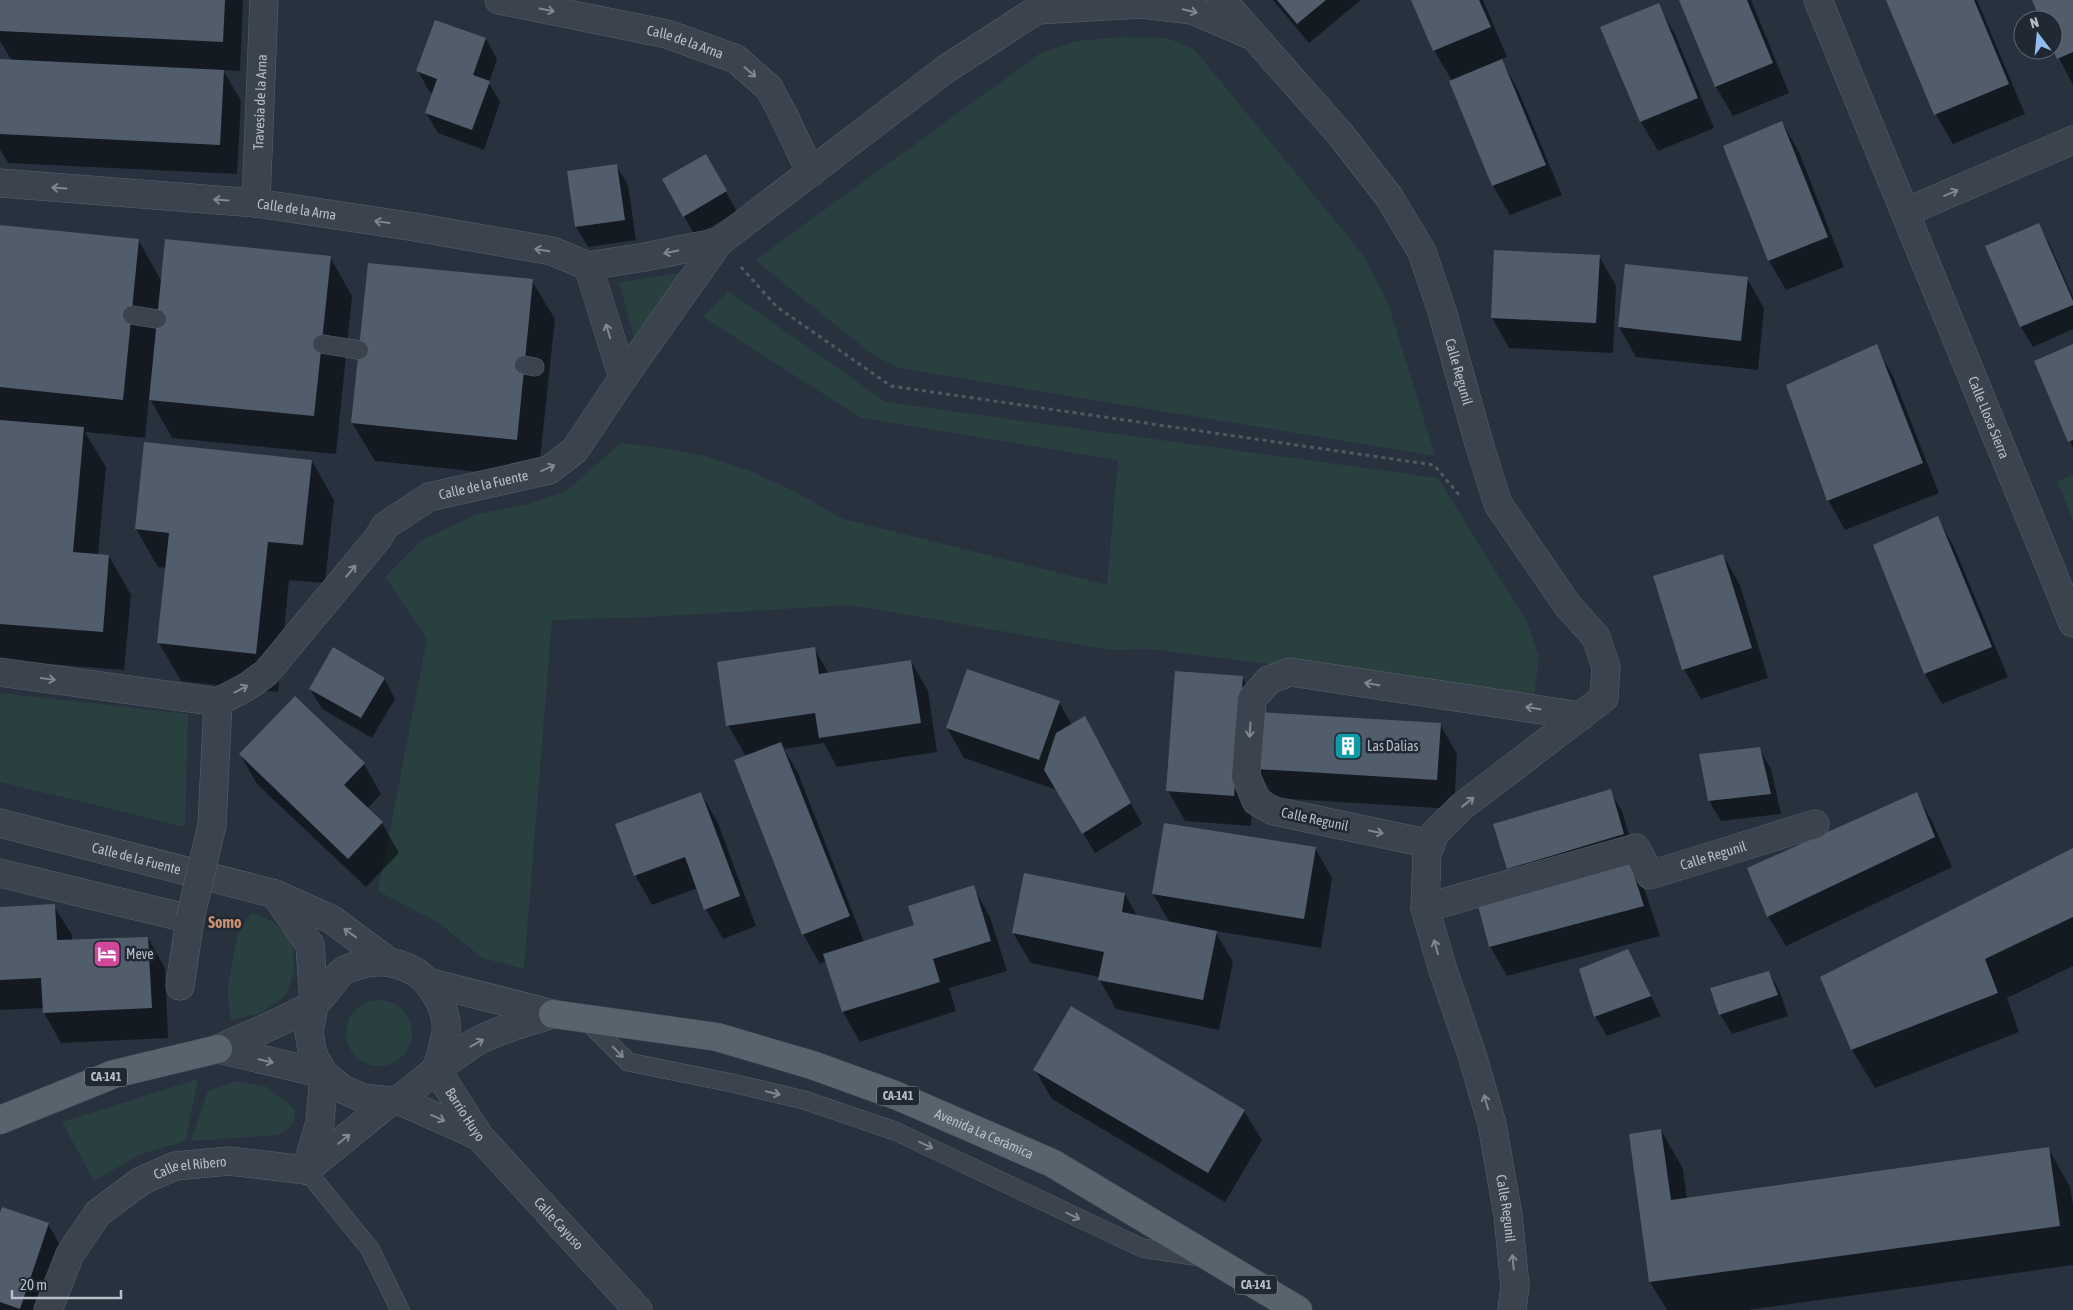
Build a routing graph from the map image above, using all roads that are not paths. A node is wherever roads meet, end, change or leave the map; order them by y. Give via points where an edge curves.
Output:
1 (264, 0) edge
2 (499, 0) edge
3 (1222, 0) edge
4 (1818, 0) edge
5 (1045, 5) edge
6 (1258, 38) junction
7 (2073, 140) edge
8 (811, 173) junction
9 (0, 183) edge
10 (256, 203) junction
11 (1906, 212) junction
12 (719, 242) junction
13 (588, 266) junction
14 (132, 315) dead end
15 (157, 319) dead end
16 (322, 344) dead end
17 (359, 350) dead end
18 (623, 378) junction
19 (2073, 623) edge
20 (0, 672) edge
21 (218, 702) junction
22 (1581, 716) junction
23 (0, 823) edge
24 (1815, 824) dead end
25 (1431, 844) junction
26 (0, 874) edge
27 (275, 894) junction
28 (1425, 908) junction
29 (190, 919) junction
30 (389, 962) junction
31 (427, 982) junction
32 (180, 986) dead end
33 (314, 1004) junction
34 (553, 1014) junction
35 (584, 1017) junction
36 (218, 1049) junction
37 (436, 1069) junction
38 (324, 1074) junction
39 (394, 1101) junction
40 (0, 1120) edge
41 (479, 1136) junction
42 (306, 1170) junction
43 (1214, 1259) junction
44 (48, 1310) edge
45 (400, 1310) edge
46 (638, 1310) edge
47 (1298, 1310) edge
48 (1512, 1310) edge

1 - 10 street, Travesía de la Arna
2 -> 8 street, Calle de la Arna via 667,34 736,60 769,88
3 - 6 street, Calle Regunil
4 - 11 street, Calle Llosa Sierra
5 -> 6 street, Calle Regunil via 1141,4 1192,10
5 - 8 street via 946,69
6 - 22 street, Calle Regunil via 1389,196 1422,252 1498,504 1568,606 1596,637 1606,667 1604,698
11 -> 7 street
8 - 12 street
10 -> 9 street, Calle de la Arna
13 -> 10 street, Calle de la Arna via 552,252
11 - 19 street, Calle Llosa Sierra
12 -> 13 street
12 - 18 street, Calle de la Fuente
18 -> 13 street
14 - 15 lane
16 - 17 lane
21 -> 18 street, Calle de la Fuente via 266,673 385,526 429,497 549,470 575,450
20 -> 21 street
21 - 29 street, bridge via 212,825
25 -> 22 street, Calle Regunil via 1435,833 1461,807
22 -> 25 street, Calle Regunil via 1290,672 1269,680 1252,699 1246,776 1256,801 1274,811
23 - 27 street, Calle de la Fuente
24 - 28 street, Calle Regunil via 1650,875 1636,848
25 - 28 street, Calle Regunil via 1427,853
26 - 29 street
30 -> 27 street, Calle de la Fuente via 331,919
27 - 33 street via 310,945
48 -> 28 street, Calle Regunil via 1516,1286 1492,1124
29 - 32 street
30 - 31 street via 410,969
30 - 33 street via 366,962 344,970
31 - 34 street
31 - 37 street via 440,1000 447,1022 446,1041
33 - 36 street
33 - 38 street via 308,1033 313,1055
34 - 35 main road, Avenida La Cerámica / CA-141
37 -> 34 street via 478,1042
35 - 43 main road, Avenida La Cerámica / CA-141 via 717,1037 812,1065 895,1095 1052,1163
35 -> 43 lane via 628,1062 804,1100 895,1131 1142,1248
36 -> 38 street
36 - 40 main road, CA-141 via 114,1074
37 - 39 street
37 - 41 street, Barrio Huyo
38 - 39 street via 342,1089 363,1098
38 - 42 street via 320,1122
39 -> 41 street, Barrio Huyo
42 -> 39 street
41 - 46 street, Calle Cayuso
42 - 44 street, Calle el Ribero via 229,1161 175,1166 140,1181 98,1213 70,1254
42 - 45 lane via 370,1249
43 - 47 main road, Avenida La Cerámica / CA-141

